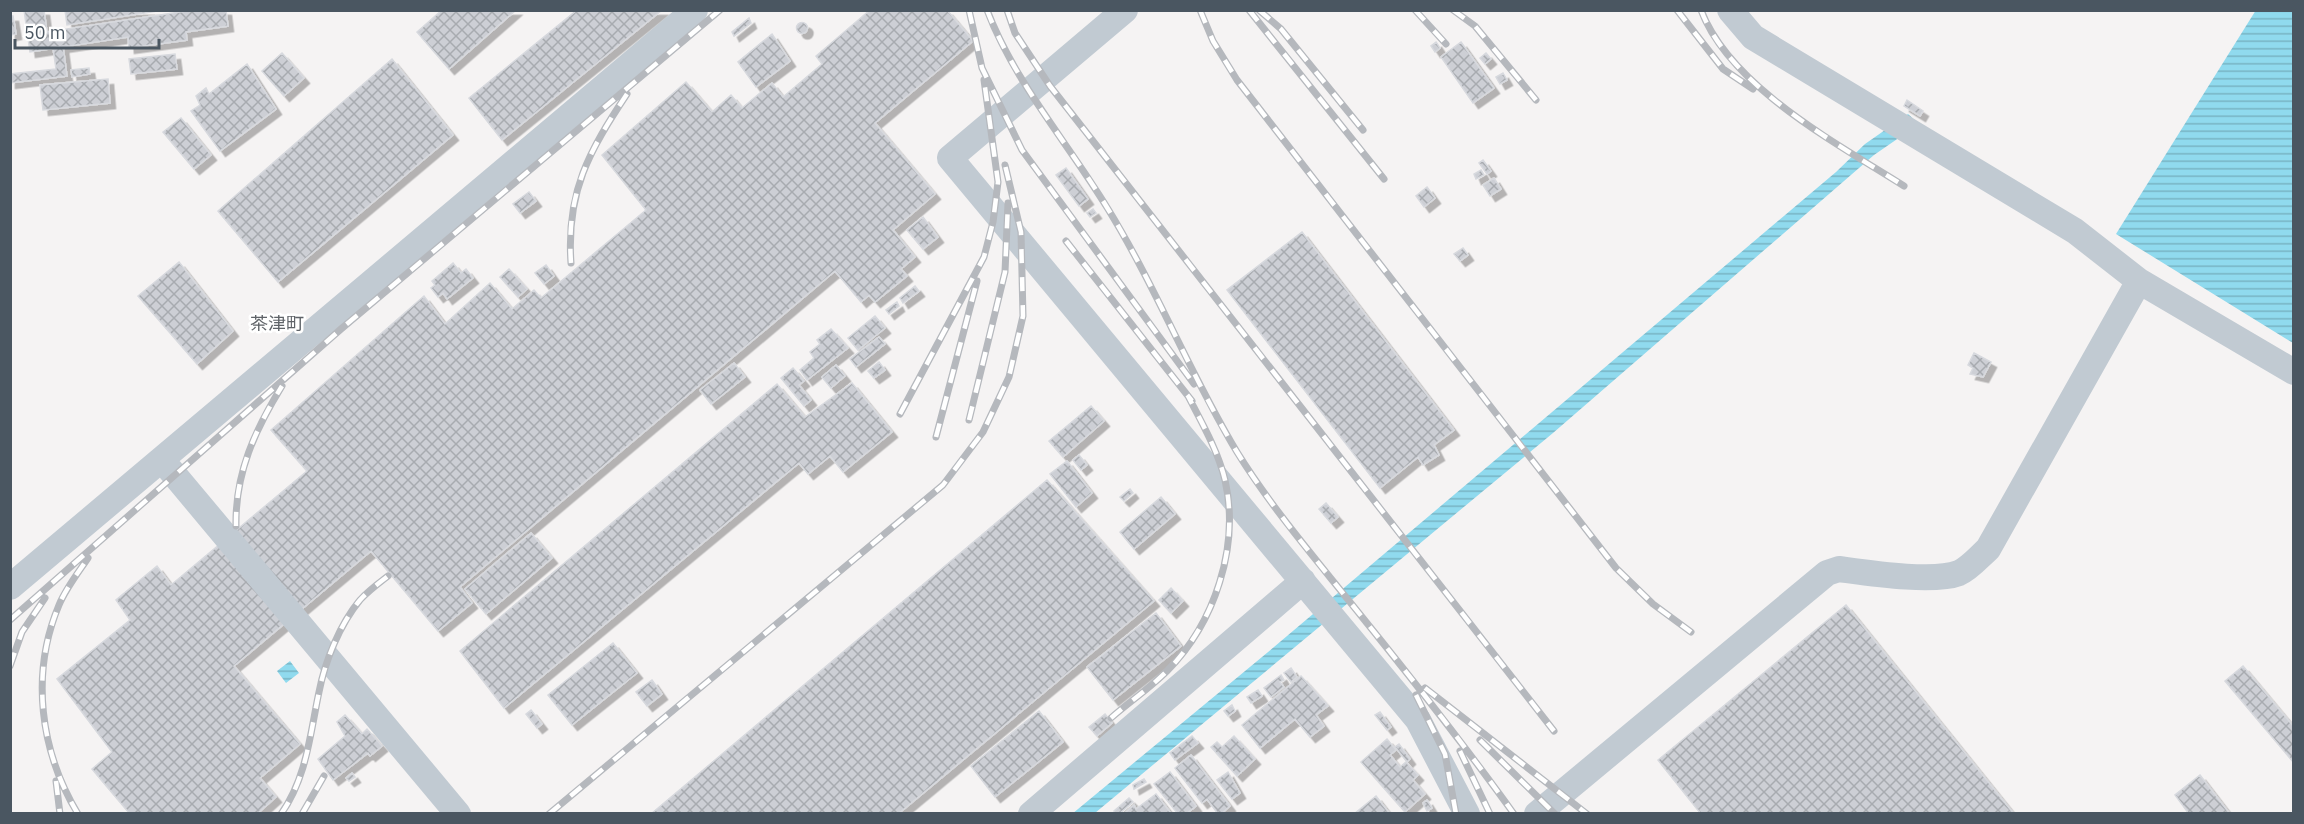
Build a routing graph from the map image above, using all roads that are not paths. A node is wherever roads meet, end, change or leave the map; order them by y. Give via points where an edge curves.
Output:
1 (695, 10) edge
2 (1125, 10) edge
3 (1730, 10) edge
4 (2139, 281) junction
5 (2294, 372) edge
6 (162, 460) junction
7 (1303, 581) junction
8 (10, 587) edge
9 (458, 813) edge
10 (1031, 813) edge
11 (1467, 813) edge
12 (1537, 813) edge

1 - 6 street
2 - 7 street via 950,158
3 - 4 street via 1753,37 2074,231
4 - 5 street
4 - 12 street via 1988,549 1973,564 1960,573 1938,578 1839,569 1827,573
6 - 8 street
6 - 9 street
7 - 10 street
7 - 11 street via 1418,720

